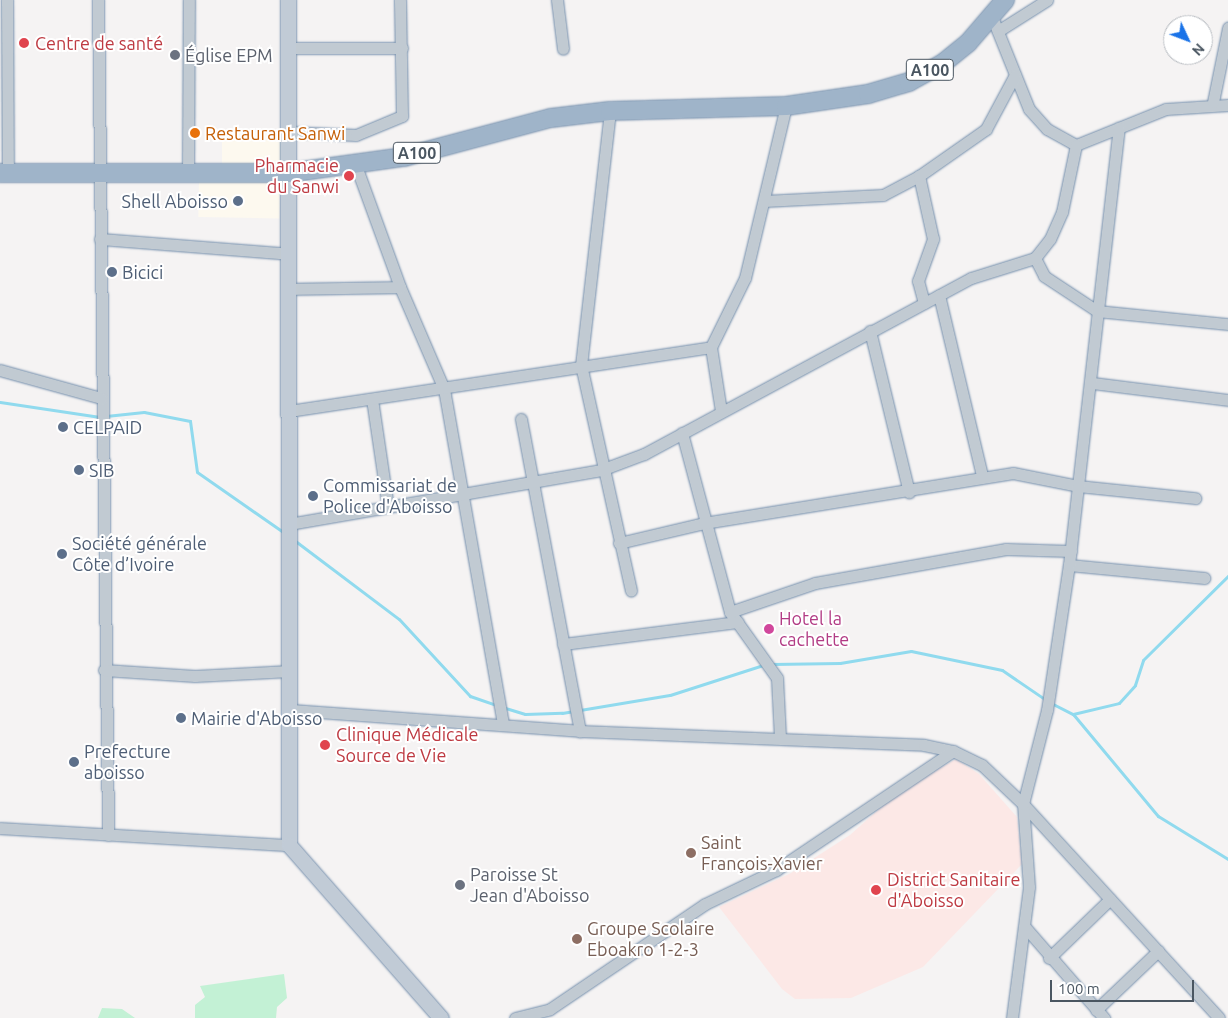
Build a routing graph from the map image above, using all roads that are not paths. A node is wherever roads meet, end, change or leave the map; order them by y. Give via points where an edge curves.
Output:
1 (7, 0) edge
2 (98, 0) edge
3 (189, 0) edge
4 (288, 0) edge
5 (400, 0) edge
6 (556, 0) edge
7 (1005, 0) edge
8 (1047, 0) edge
9 (995, 24) junction
10 (1228, 28) edge
11 (288, 48) junction
12 (402, 48) junction
13 (563, 49) dead end
14 (1015, 76) junction
15 (1213, 102) junction
16 (1228, 105) edge
17 (786, 106) junction
18 (610, 112) junction
19 (1119, 128) junction
20 (288, 132) junction
21 (1076, 146) junction
22 (356, 166) junction
23 (4, 172) edge
24 (100, 172) junction
25 (188, 172) junction
26 (288, 173) junction
27 (919, 176) junction
28 (764, 201) junction
29 (100, 239) junction
30 (288, 254) junction
31 (1035, 258) junction
32 (400, 287) junction
33 (289, 289) junction
34 (939, 295) junction
35 (924, 303) junction
36 (1096, 311) junction
37 (1228, 324) edge
38 (870, 331) junction
39 (711, 347) junction
40 (581, 365) junction
41 (0, 370) edge
42 (1092, 383) junction
43 (444, 389) junction
44 (101, 398) junction
45 (372, 399) junction
46 (1228, 400) edge
47 (289, 411) junction
48 (721, 411) junction
49 (521, 419) dead end
50 (682, 432) junction
51 (601, 470) junction
52 (982, 475) junction
53 (532, 482) junction
54 (1078, 486) junction
55 (909, 492) junction
56 (461, 495) junction
57 (1195, 498) dead end
58 (388, 507) junction
59 (704, 523) junction
60 (290, 524) junction
61 (619, 543) junction
62 (1071, 551) junction
63 (1069, 565) junction
64 (1204, 578) dead end
65 (631, 591) dead end
66 (730, 612) junction
67 (738, 622) junction
68 (563, 644) junction
69 (104, 670) junction
70 (290, 671) junction
71 (290, 710) junction
72 (503, 724) junction
73 (580, 731) junction
74 (780, 738) junction
75 (953, 751) junction
76 (1023, 804) junction
77 (0, 828) edge
78 (108, 835) junction
79 (288, 845) junction
80 (1110, 899) junction
81 (1025, 926) junction
82 (1158, 951) junction
83 (1048, 958) junction
84 (1100, 1014) edge
85 (441, 1018) edge
86 (515, 1018) edge
87 (1012, 1018) edge
88 (1220, 1018) edge

1 - 23 street
2 - 24 street
3 - 25 street
4 - 11 main road
5 - 12 street
6 - 13 street
7 - 9 highway, A100
8 - 9 street
9 - 14 street
9 - 17 highway, A100 via 942,64 909,82 868,94
10 - 15 street
11 - 12 street
11 - 20 main road
12 - 20 street via 402,116 356,135
14 - 21 street via 1038,121
14 - 27 street via 986,129
15 - 16 street
15 - 19 street via 1166,109
17 - 18 highway, A100
17 - 28 street
18 - 22 highway, A100 via 519,125
18 - 40 street
19 - 21 street
19 - 36 street
20 - 26 main road
21 - 31 street via 1062,212 1050,240
22 - 26 highway, A100
22 - 32 street
23 - 24 highway, A100
24 - 25 highway, A100
24 - 29 street
25 - 26 highway, A100
26 - 30 main road
27 - 28 street via 883,194
27 - 35 street via 932,239 918,281
28 - 39 street via 745,278
29 - 30 street
29 - 44 street
30 - 33 main road
31 - 34 street via 971,278
31 - 36 street via 1044,276
32 - 33 street
32 - 43 street
33 - 47 main road
34 - 35 street
34 - 52 street
35 - 38 street
36 - 37 street
36 - 42 street
38 - 48 street
38 - 55 street
39 - 40 street
39 - 48 street
40 - 43 street
40 - 51 street
41 - 44 street
42 - 46 street
42 - 54 street
43 - 45 street
43 - 56 street
44 - 69 street
45 - 47 street
45 - 58 street
47 - 60 main road
48 - 50 street
49 - 53 street
50 - 51 street
50 - 59 street
51 - 53 street
51 - 61 street
52 - 54 street via 1032,474
52 - 55 street
53 - 56 street
53 - 68 street
54 - 57 street
54 - 62 street
55 - 59 street
56 - 58 street
56 - 72 street
58 - 60 street
59 - 61 street
59 - 66 street
60 - 70 main road
61 - 65 street
62 - 63 street
62 - 66 street via 1006,549 815,583
63 - 64 street
63 - 76 street via 1047,710
66 - 67 street
67 - 68 street
67 - 74 street via 778,678
68 - 73 street
69 - 70 street via 194,676
69 - 78 street
70 - 71 main road
71 - 72 street
71 - 79 main road
72 - 73 street
73 - 74 street
74 - 75 street via 924,745
75 - 76 street via 982,764
75 - 86 street via 776,870 705,904 550,1009
76 - 80 street
76 - 81 street via 1030,868
77 - 78 street
78 - 79 street
79 - 85 main road
80 - 82 street
80 - 83 street
81 - 83 street
81 - 87 street
82 - 84 street
82 - 88 street
83 - 84 street

